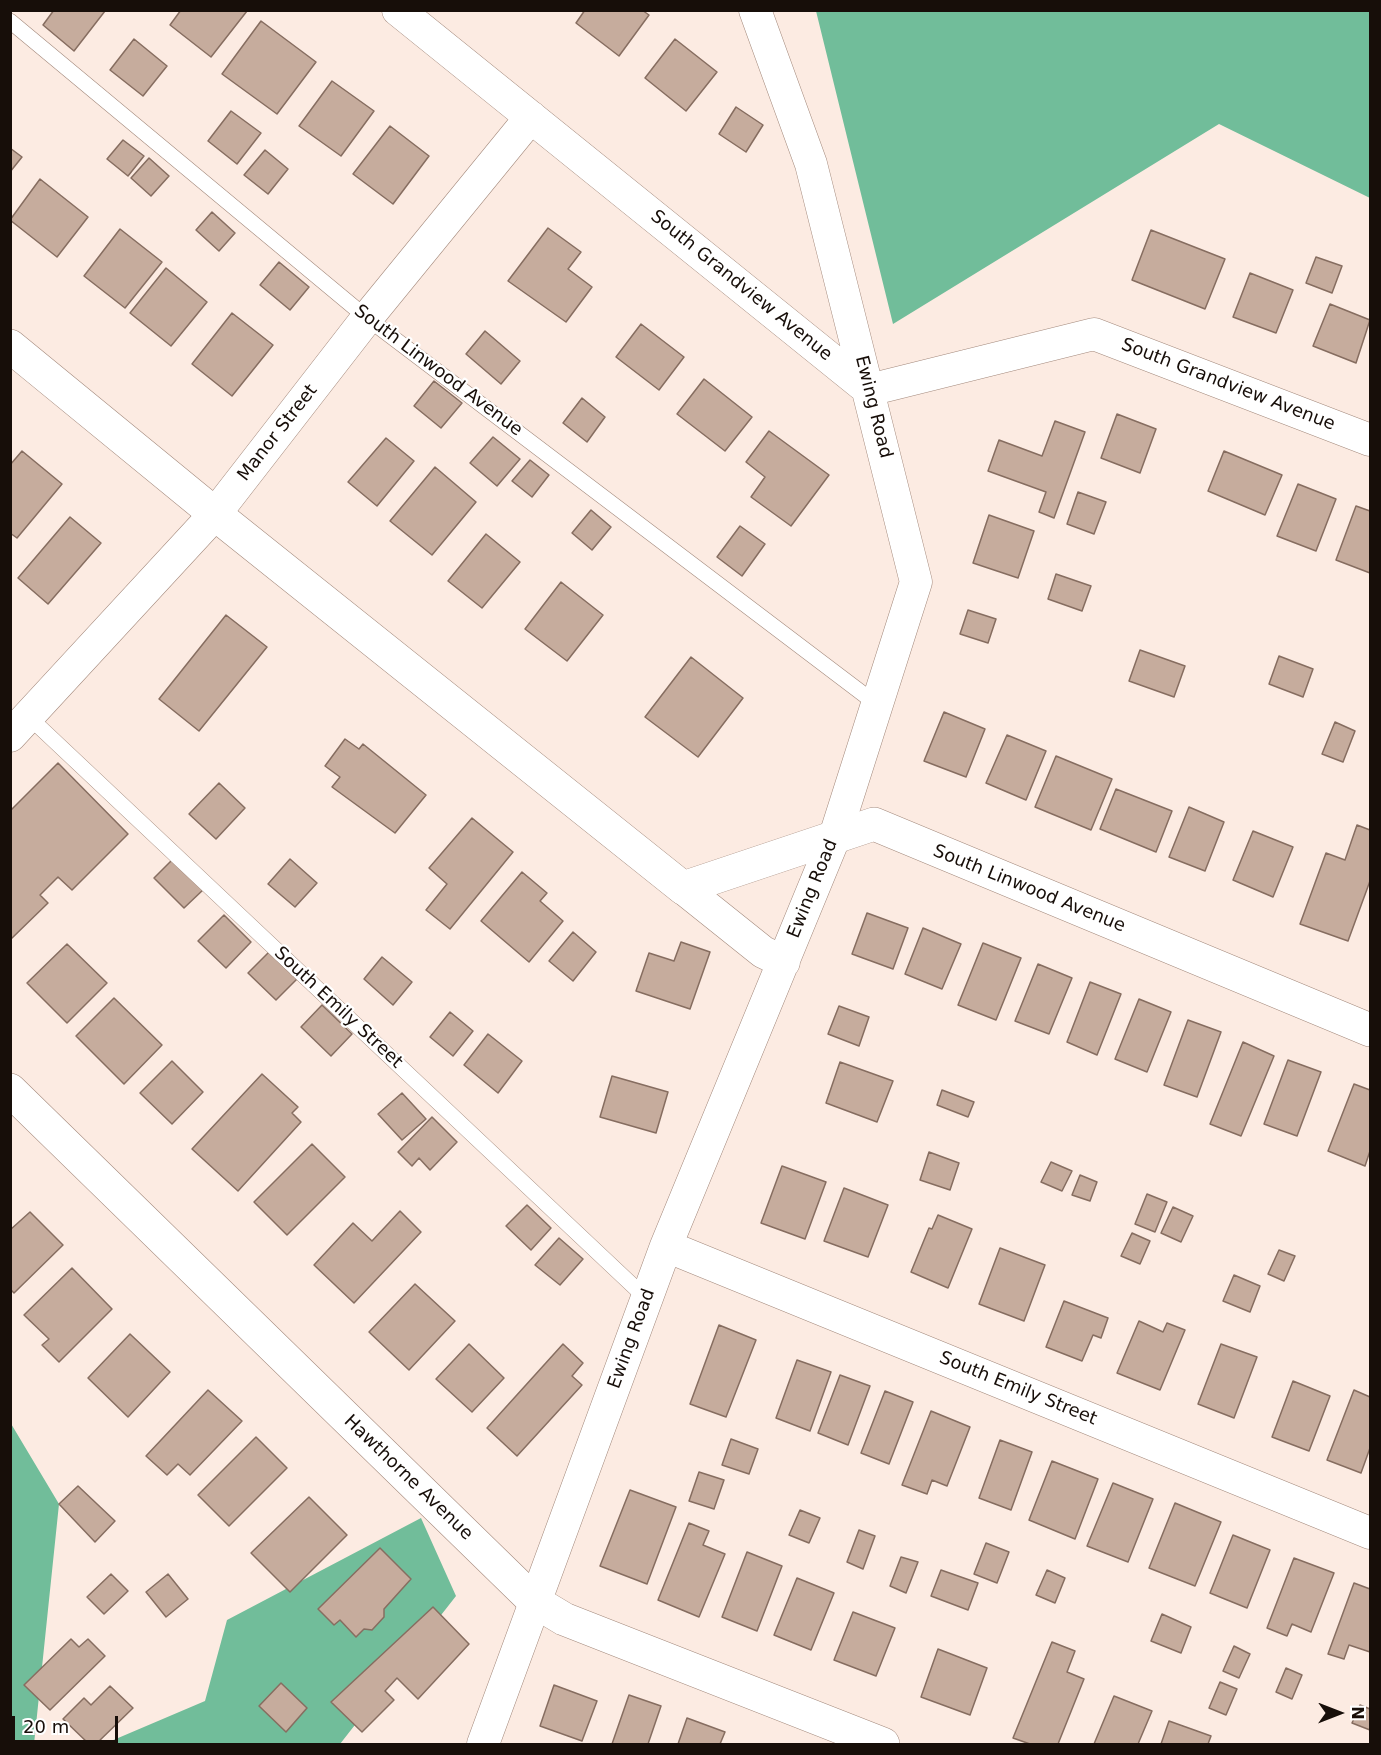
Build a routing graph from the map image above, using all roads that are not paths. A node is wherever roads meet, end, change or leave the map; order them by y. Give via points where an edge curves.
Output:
1 (398, 10) edge
2 (755, 10) edge
3 (10, 21) edge
4 (531, 117) junction
5 (367, 318) junction
6 (10, 346) edge
7 (869, 390) junction
8 (1371, 440) edge
9 (215, 514) junction
10 (879, 706) junction
11 (20, 727) edge
12 (835, 836) junction
13 (683, 888) junction
14 (784, 962) junction
15 (1371, 1030) edge
16 (10, 1090) edge
17 (666, 1246) junction
18 (647, 1299) junction
19 (1371, 1533) edge
20 (534, 1601) junction
21 (483, 1744) edge
22 (883, 1744) edge

1 - 4 street, South Grandview Avenue
2 - 7 street, Ewing Road via 811,164
3 - 5 lane, South Linwood Avenue
4 - 5 street, Manor Street
4 - 7 street, South Grandview Avenue
5 - 9 street, Manor Street
5 - 10 lane, South Linwood Avenue
6 - 9 street
7 - 8 street, South Grandview Avenue via 1094,334
7 - 10 street, Ewing Road via 916,582
9 - 11 street, Manor Street
9 - 13 street
10 - 12 street, Ewing Road
11 - 18 lane, South Emily Street
12 - 13 street, South Linwood Avenue
12 - 14 street, Ewing Road
12 - 15 street, South Linwood Avenue via 874,824
13 - 14 street via 764,952
14 - 17 street, Ewing Road
16 - 20 street, Hawthorne Avenue
17 - 18 street, Ewing Road
17 - 19 street, South Emily Street
18 - 20 street, Ewing Road
20 - 21 street, Ewing Road
20 - 22 street, Hawthorne Avenue via 564,1619

